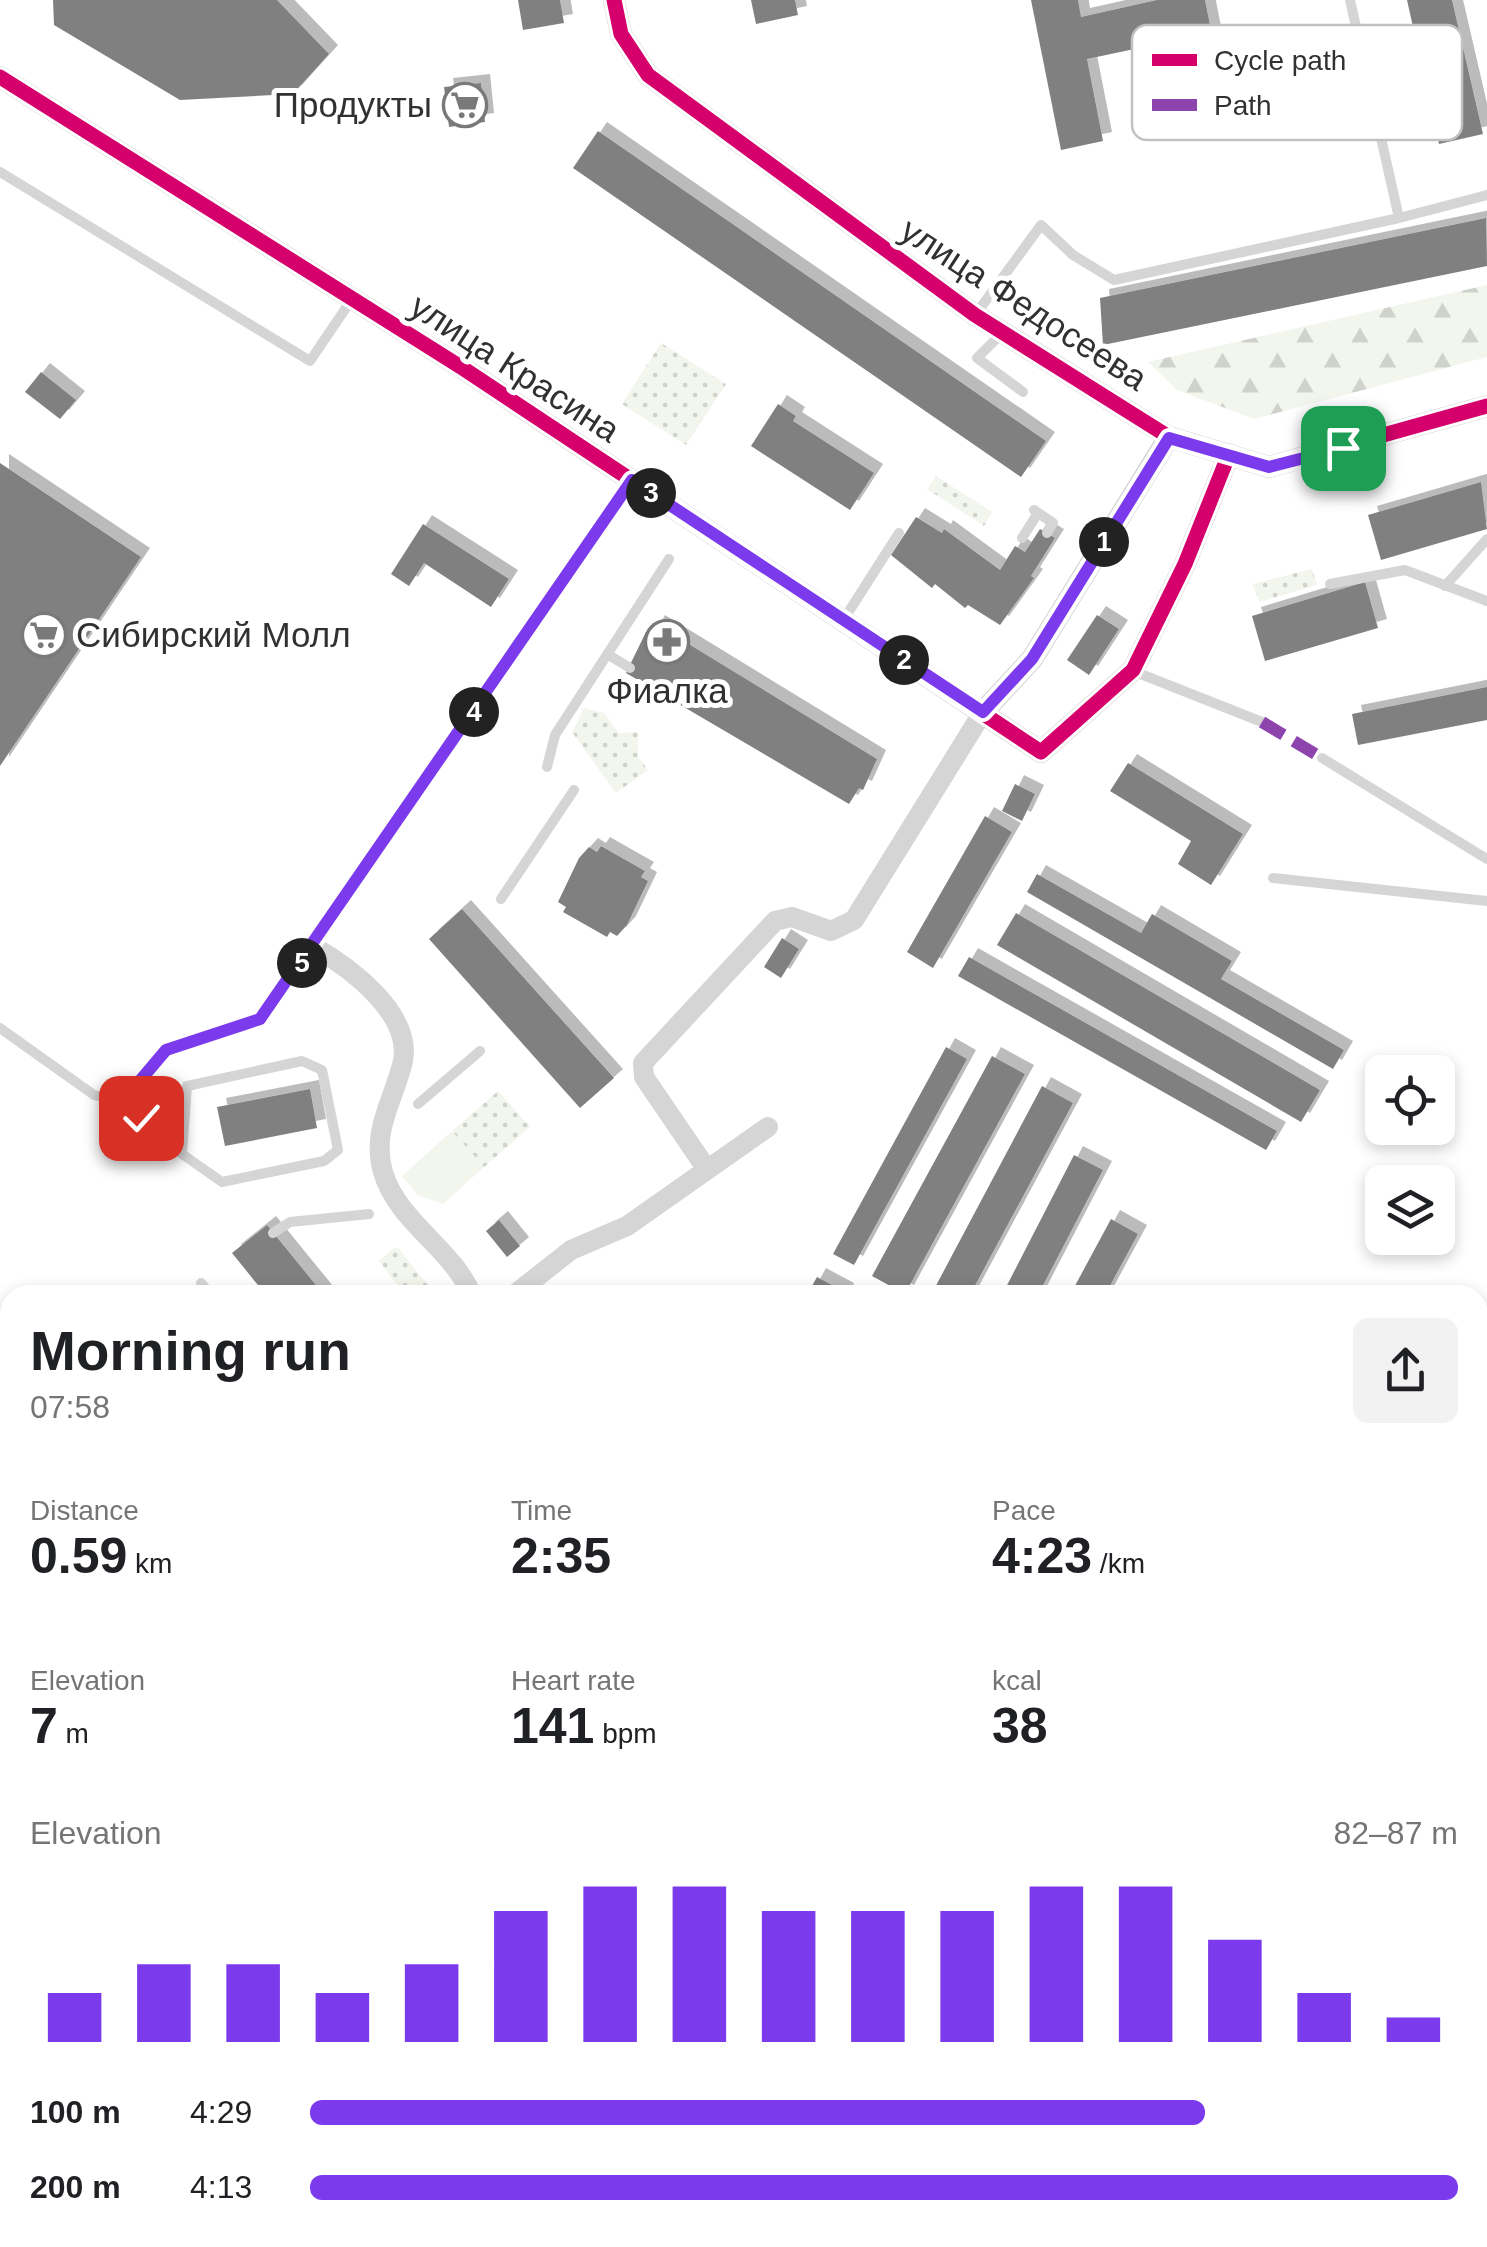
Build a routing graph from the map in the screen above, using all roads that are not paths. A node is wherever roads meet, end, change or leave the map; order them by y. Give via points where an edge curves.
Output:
1 (614, 0) edge
2 (1350, 0) edge
3 (1356, 25) edge
4 (0, 77) edge
5 (1381, 140) edge
6 (0, 172) edge
7 (1487, 195) edge
8 (1398, 218) junction
9 (352, 298) junction
10 (975, 315) junction
11 (1002, 333) junction
12 (1023, 392) dead end
13 (1487, 406) edge
14 (1169, 438) junction
15 (1228, 454) junction
16 (632, 480) junction
17 (899, 533) dead end
18 (1048, 533) dead end
19 (1022, 538) dead end
20 (1487, 539) edge
21 (668, 559) dead end
22 (1330, 584) dead end
23 (1445, 586) junction
24 (1487, 602) edge
25 (844, 620) junction
26 (607, 654) junction
27 (630, 668) dead end
28 (1132, 670) junction
29 (983, 712) junction
30 (1262, 722) dead end
31 (1322, 758) dead end
32 (547, 766) dead end
33 (574, 790) dead end
34 (1487, 860) edge
35 (1273, 878) dead end
36 (501, 899) dead end
37 (1487, 901) edge
38 (314, 947) junction
39 (0, 1028) edge
40 (480, 1050) dead end
41 (263, 1071) junction
42 (266, 1085) dead end
43 (122, 1102) junction
44 (418, 1104) dead end
45 (768, 1127) dead end
46 (182, 1154) junction
47 (706, 1168) junction
48 (369, 1214) dead end
49 (273, 1233) dead end
50 (467, 1285) edge
51 (527, 1285) edge

1 - 10 street, улица Федосеева via 621,34 648,75
2 - 3 lane
4 - 9 street, улица Красина
5 - 8 lane
6 - 9 lane via 310,361
7 - 8 lane
8 - 10 lane via 1114,280 1073,255 1042,225
9 - 16 street, улица Красина
10 - 11 street, улица Федосеева
11 - 12 lane via 977,358
11 - 14 street, улица Федосеева
13 - 15 street, улица Федосеева via 1269,467
14 - 15 street, улица Федосеева
14 - 29 street via 1032,659
15 - 28 street via 1185,564
16 - 25 street, улица Красина
16 - 38 lane
17 - 25 lane
18 - 19 lane via 1053,523 1036,511
20 - 23 lane
21 - 26 lane
22 - 23 lane via 1406,570
23 - 24 lane
25 - 29 street, улица Красина
26 - 27 lane
26 - 32 lane via 555,735
28 - 29 street, улица Красина via 1040,752
28 - 30 lane
29 - 47 street via 854,920 831,931 792,917 762,930 643,1062 644,1077
31 - 34 lane
33 - 36 lane
35 - 37 lane
38 - 43 lane via 260,1019 166,1050
38 - 50 street via 344,964 398,1028 403,1058 378,1138 383,1174
39 - 43 lane via 94,1094
40 - 44 lane
41 - 42 lane
41 - 46 lane via 188,1086
41 - 46 lane via 302,1060 322,1070 338,1150 324,1162 222,1182
43 - 46 lane
45 - 47 street
47 - 51 street via 628,1226 572,1250
48 - 49 lane via 290,1222

